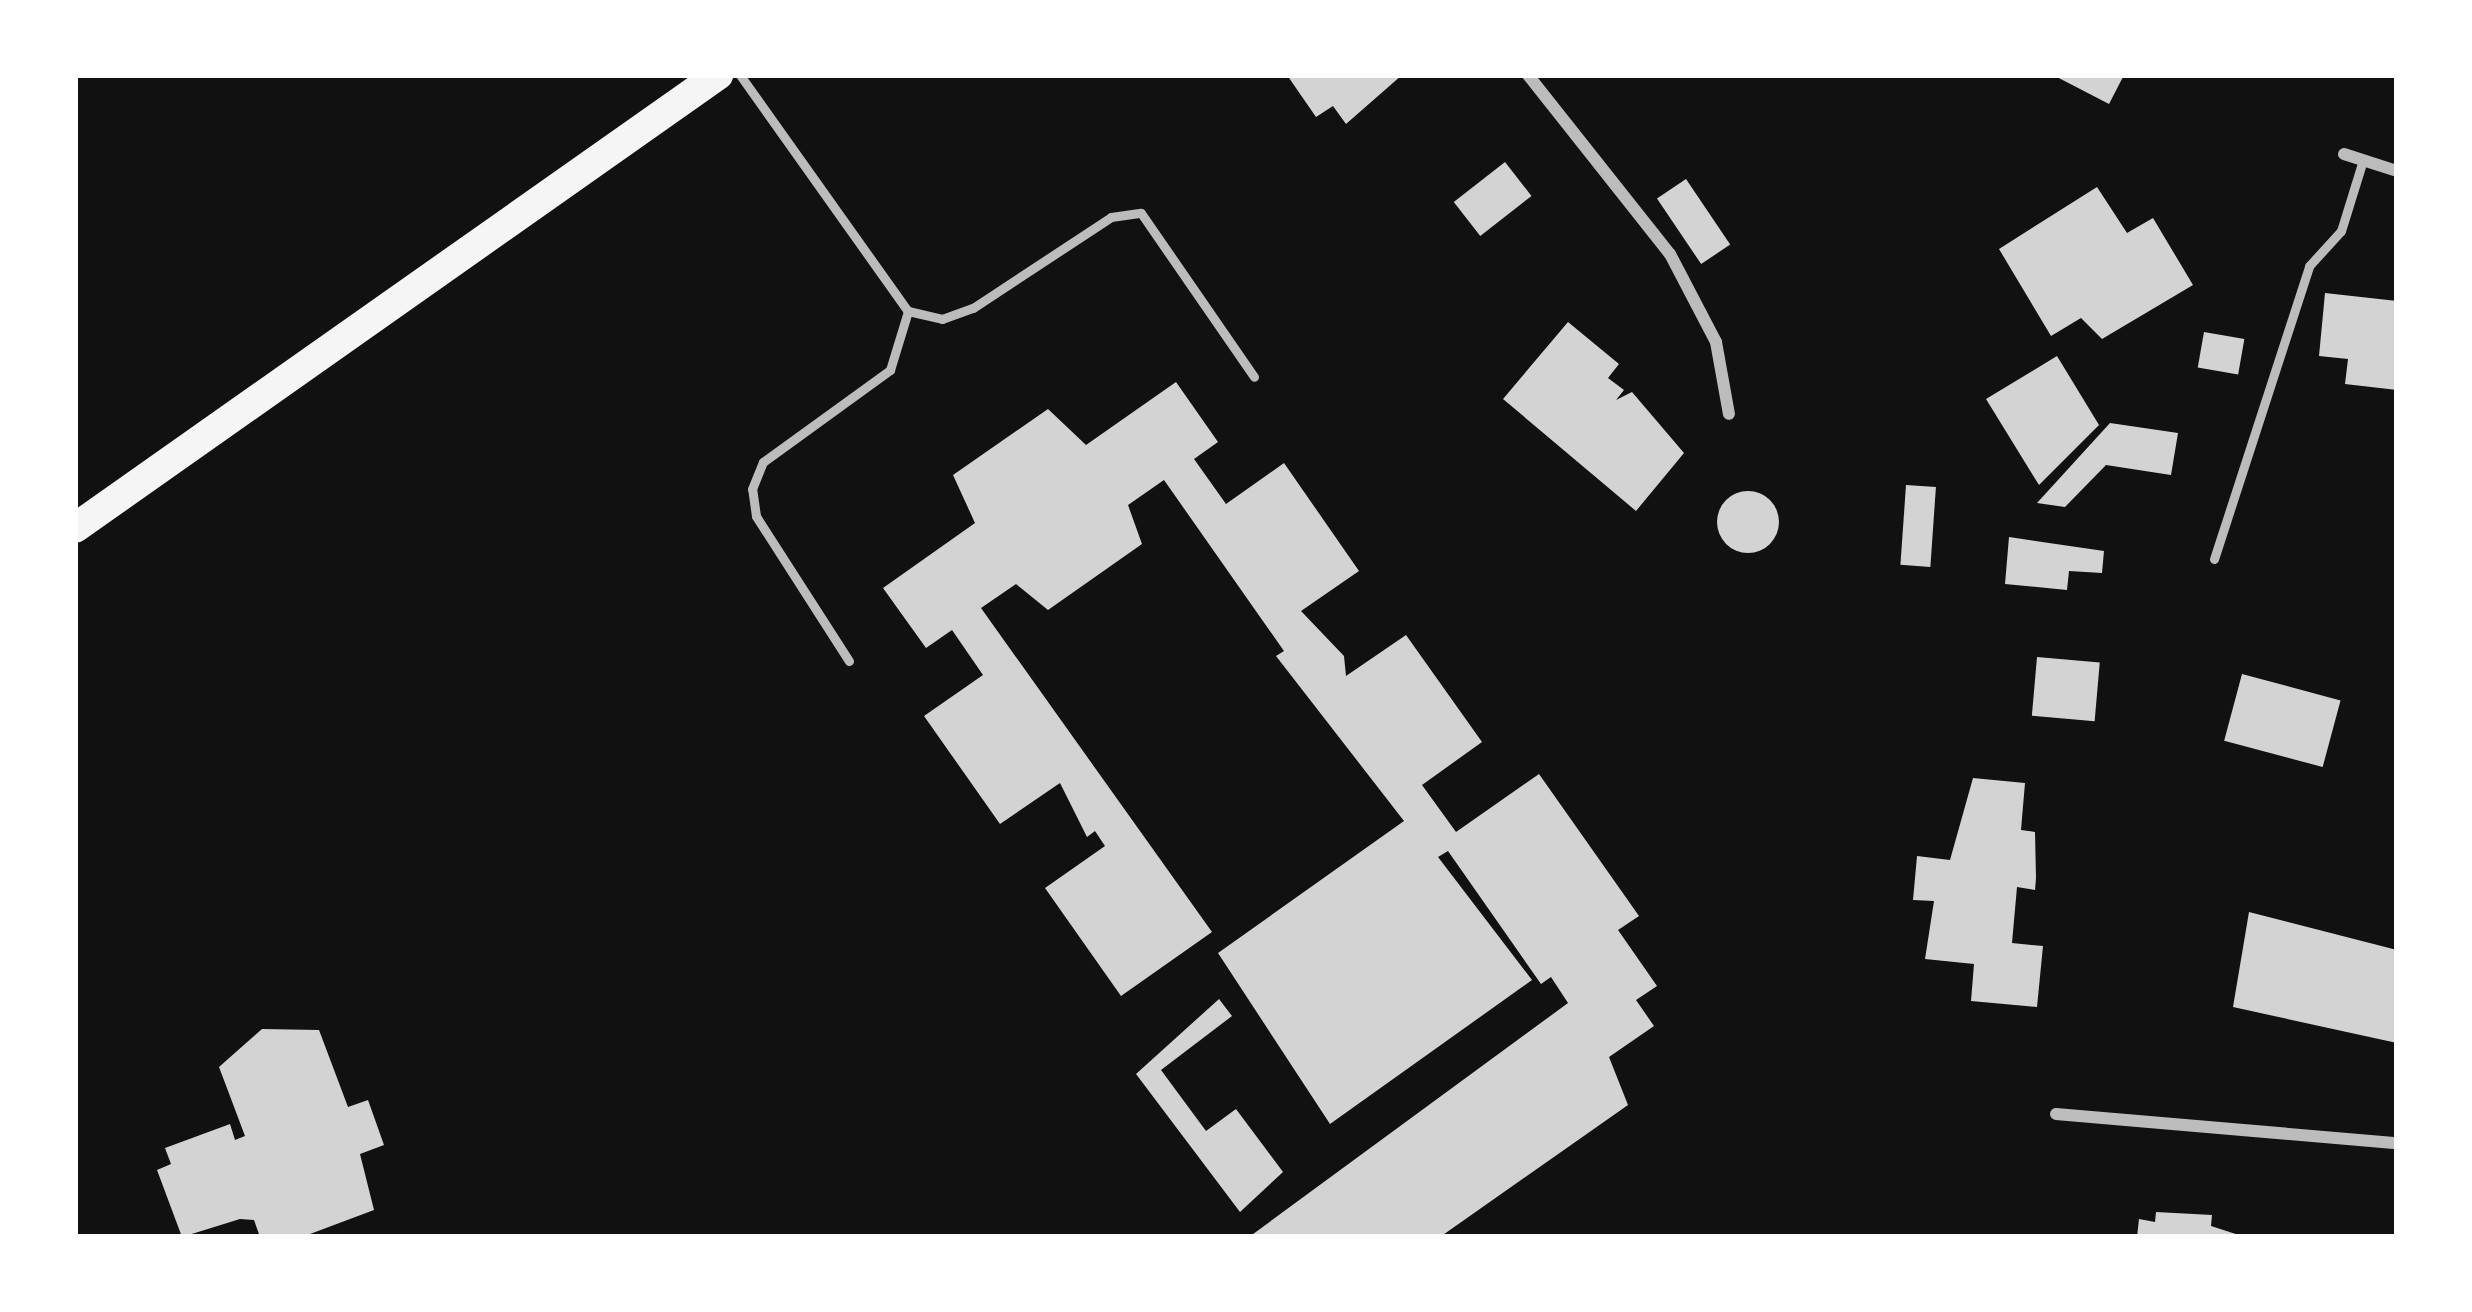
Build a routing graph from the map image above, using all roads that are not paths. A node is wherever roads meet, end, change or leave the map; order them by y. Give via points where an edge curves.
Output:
1 (718, 75) edge
2 (740, 75) edge
3 (1528, 75) edge
4 (2344, 154) dead end
5 (2362, 160) junction
6 (2397, 171) edge
7 (908, 310) junction
8 (1254, 377) dead end
9 (1729, 414) dead end
10 (75, 528) edge
11 (2214, 559) dead end
12 (849, 661) dead end
13 (2056, 1114) dead end
14 (2397, 1143) edge

1 - 10 main road
2 - 7 lane
3 - 9 street via 1670,254 1716,343
4 - 5 street
5 - 6 street
5 - 11 lane via 2341,231 2309,266
7 - 8 lane via 942,319 974,308 1111,217 1142,213
7 - 12 lane via 890,370 763,462 752,488 756,516
13 - 14 street

